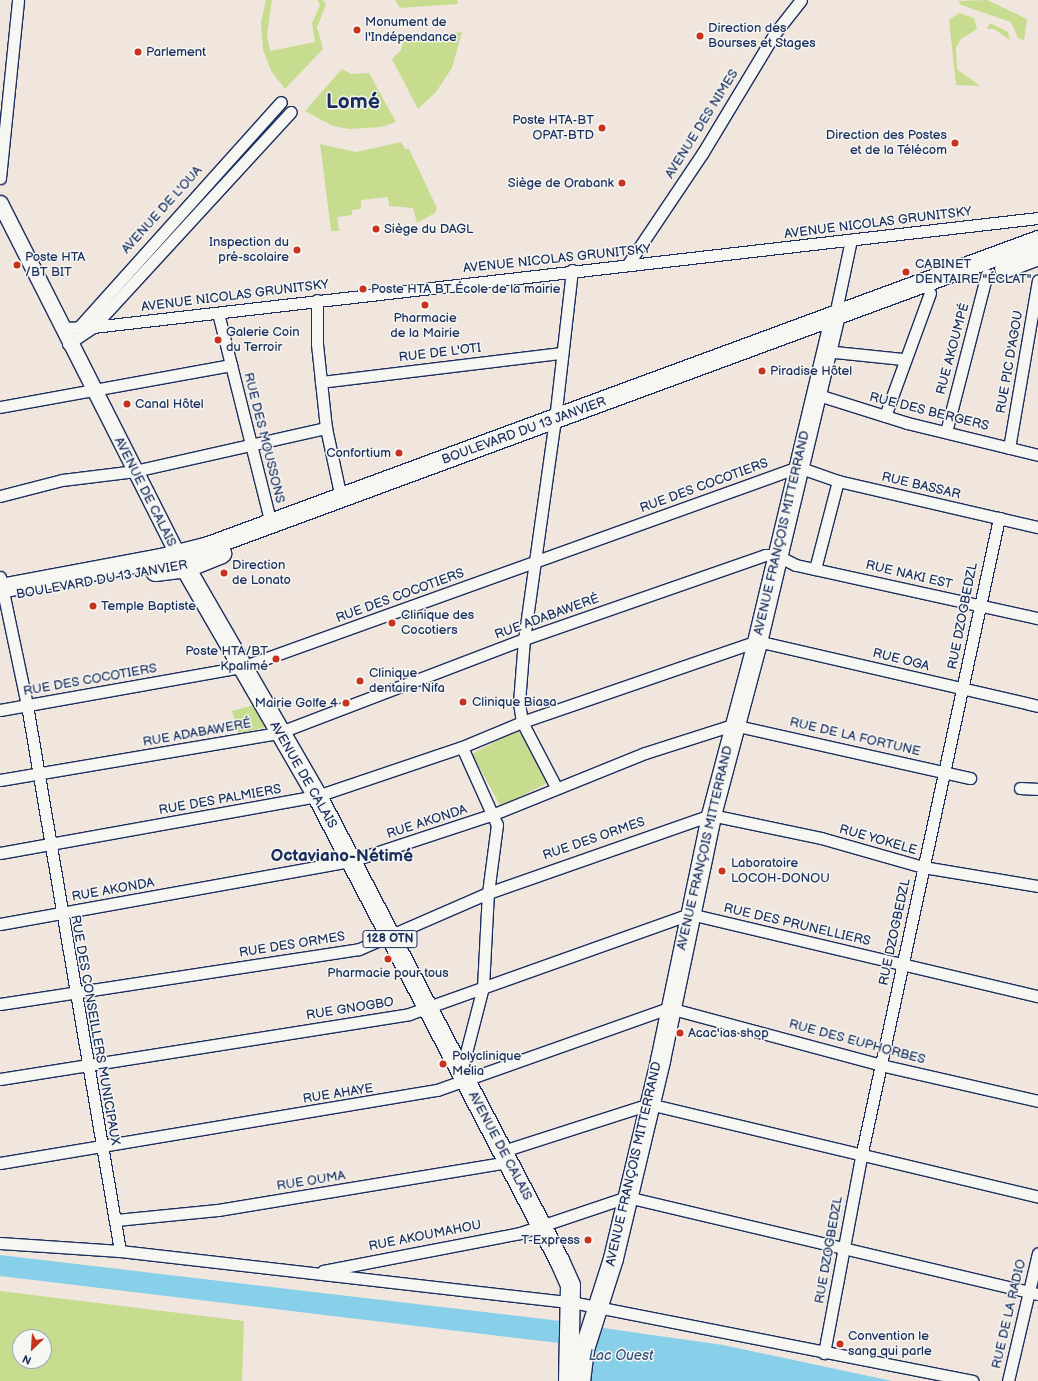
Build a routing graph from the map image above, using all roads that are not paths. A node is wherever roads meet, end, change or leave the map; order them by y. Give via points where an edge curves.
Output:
1 (18, 0) edge
2 (801, 0) edge
3 (281, 102) dead end
4 (291, 112) dead end
5 (0, 178) edge
6 (0, 204) edge
7 (1038, 218) edge
8 (851, 240) junction
9 (1038, 240) edge
10 (1038, 255) edge
11 (628, 264) junction
12 (572, 270) junction
13 (987, 274) junction
14 (1038, 280) edge
15 (930, 293) junction
16 (317, 300) junction
17 (218, 313) junction
18 (834, 321) junction
19 (78, 327) junction
20 (93, 327) junction
21 (62, 328) junction
22 (68, 344) junction
23 (826, 351) junction
24 (562, 353) junction
25 (903, 359) junction
26 (231, 365) junction
27 (321, 382) junction
28 (93, 393) junction
29 (815, 394) junction
30 (0, 407) edge
31 (885, 416) junction
32 (554, 425) junction
33 (326, 428) junction
34 (946, 432) junction
35 (250, 446) junction
36 (1009, 448) junction
37 (1038, 455) edge
38 (798, 467) junction
39 (134, 471) junction
40 (838, 481) junction
41 (0, 496) edge
42 (341, 498) junction
43 (999, 518) junction
44 (271, 524) junction
45 (1038, 527) edge
46 (776, 555) junction
47 (182, 561) junction
48 (533, 563) junction
49 (815, 569) junction
50 (1, 590) edge
51 (981, 606) junction
52 (1038, 618) edge
53 (524, 640) junction
54 (757, 641) junction
55 (242, 667) junction
56 (963, 689) junction
57 (27, 705) junction
58 (1038, 706) edge
59 (0, 710) edge
60 (522, 722) junction
61 (733, 725) junction
62 (278, 733) junction
63 (462, 747) junction
64 (37, 772) junction
65 (946, 774) junction
66 (970, 778) dead end
67 (0, 780) edge
68 (556, 786) junction
69 (1020, 788) dead end
70 (1038, 789) edge
71 (317, 796) junction
72 (494, 814) junction
73 (710, 814) junction
74 (52, 845) junction
75 (0, 853) edge
76 (352, 861) junction
77 (923, 867) junction
78 (1038, 886) edge
79 (488, 893) junction
80 (61, 913) junction
81 (690, 914) junction
82 (0, 924) edge
83 (390, 937) junction
84 (903, 964) junction
85 (482, 987) junction
86 (75, 992) junction
87 (1038, 996) edge
88 (0, 1004) edge
89 (428, 1007) junction
90 (668, 1008) junction
91 (86, 1064) junction
92 (881, 1065) junction
93 (463, 1076) junction
94 (0, 1079) edge
95 (1038, 1101) edge
96 (648, 1104) junction
97 (100, 1145) junction
98 (506, 1156) junction
99 (861, 1157) junction
100 (0, 1163) edge
101 (627, 1197) junction
102 (1038, 1197) edge
103 (116, 1220) junction
104 (542, 1225) junction
105 (0, 1243) edge
106 (844, 1247) junction
107 (120, 1251) junction
108 (1038, 1253) edge
109 (313, 1273) junction
110 (1033, 1293) edge
111 (571, 1311) junction
112 (595, 1314) junction
113 (576, 1348) junction
114 (824, 1353) junction
115 (568, 1381) edge
116 (580, 1381) edge
117 (972, 1381) edge
118 (1008, 1381) edge

1 - 5 street
2 - 11 street, AVENUE DES NIMES via 775,33 702,154
3 - 19 street, AVENUE DE L'OUA
4 - 20 street
6 - 21 main road, AVENUE DE CALAIS / 128 OTN
7 - 8 street, AVENUE NICOLAS GRUNITSKY
8 - 11 street, AVENUE NICOLAS GRUNITSKY
8 - 18 street
9 - 18 highway, BOULEVARD DU 13 JANVIER
10 - 13 highway, BOULEVARD DU 13 JANVIER
11 - 12 street, AVENUE NICOLAS GRUNITSKY
12 - 16 street, AVENUE NICOLAS GRUNITSKY via 496,282
12 - 24 street
13 - 15 highway, BOULEVARD DU 13 JANVIER
13 - 34 street, RUE AKOUMPÉ
14 - 36 street, RUE PIC D'AGOU
15 - 18 highway, BOULEVARD DU 13 JANVIER
15 - 25 street
16 - 17 street, AVENUE NICOLAS GRUNITSKY
16 - 27 street
17 - 20 street, AVENUE NICOLAS GRUNITSKY
17 - 26 street, RUE DES MOUSSONS
18 - 23 highway, AVENUE FRANÇOIS MITTERRAND
18 - 32 highway, BOULEVARD DU 13 JANVIER
19 - 20 street, AVENUE NICOLAS GRUNITSKY
19 - 21 street
20 - 22 street
21 - 22 main road, AVENUE DE CALAIS / 128 OTN
22 - 28 main road, AVENUE DE CALAIS / 128 OTN
23 - 25 street
23 - 29 highway, AVENUE FRANÇOIS MITTERRAND
24 - 27 street, RUE DE L'OTI
24 - 32 street
25 - 31 street
26 - 28 street
26 - 35 street, RUE DES MOUSSONS
27 - 33 street
28 - 30 street
28 - 39 main road, AVENUE DE CALAIS / 128 OTN
29 - 31 street, RUE DES BERGERS
29 - 38 highway, AVENUE FRANÇOIS MITTERRAND
31 - 34 street, RUE DES BERGERS
32 - 42 highway, BOULEVARD DU 13 JANVIER
32 - 47 highway, BOULEVARD DU 13 JANVIER
32 - 48 street
33 - 35 street
33 - 42 street
34 - 36 street, RUE DES BERGERS
35 - 39 street
35 - 44 street, RUE DES MOUSSONS
36 - 37 street, RUE DES BERGERS
38 - 40 street, RUE BASSAR
38 - 46 highway, AVENUE FRANÇOIS MITTERRAND
38 - 48 street, RUE DES COCOTIERS
39 - 41 street via 62,480
39 - 47 main road, AVENUE DE CALAIS / 128 OTN
40 - 43 street, RUE BASSAR
40 - 49 street
42 - 44 highway, BOULEVARD DU 13 JANVIER
43 - 45 street, RUE BASSAR
43 - 51 street, RUE DZOGBEDZL
44 - 47 highway, BOULEVARD DU 13 JANVIER
46 - 49 street, RUE NAKI EST
46 - 53 street, RUE ADABAWERÉ via 765,555
46 - 54 highway, AVENUE FRANÇOIS MITTERRAND
47 - 50 highway, BOULEVARD DU 13 JANVIER
47 - 55 highway, AVENUE DE CALAIS / 128 OTN
48 - 53 street
48 - 55 street, RUE DES COCOTIERS
49 - 51 street, RUE NAKI EST
50 - 57 street, RUE DES CONSEILLERS MUNICIPAUX
51 - 52 street, RUE NAKI EST
51 - 56 street, RUE DZOGBEDZL
53 - 60 street via 519,703
53 - 62 street, RUE ADABAWERÉ
54 - 56 street, RUE OGA
54 - 60 street, RUE DES PALMIERS
54 - 61 highway, AVENUE FRANÇOIS MITTERRAND
55 - 57 street, RUE DES COCOTIERS
55 - 62 highway, AVENUE DE CALAIS / 128 OTN
56 - 58 street, RUE OGA
56 - 65 street, RUE DZOGBEDZL
57 - 59 street, RUE DES COCOTIERS
57 - 64 street, RUE DES CONSEILLERS MUNICIPAUX
60 - 63 street, RUE DES PALMIERS
60 - 68 street
61 - 65 street, RUE DE LA FORTUNE via 843,747
61 - 68 street, RUE AKONDA via 644,753
61 - 73 highway, AVENUE FRANÇOIS MITTERRAND
62 - 64 street, RUE ADABAWERÉ
62 - 71 highway, AVENUE DE CALAIS / 128 OTN
63 - 71 street, RUE DES PALMIERS
63 - 72 street
64 - 67 street, RUE ADABAWERÉ
64 - 74 street, RUE DES CONSEILLERS MUNICIPAUX
65 - 66 street, RUE DE LA FORTUNE
65 - 77 street, RUE DZOGBEDZL
68 - 72 street, RUE AKONDA
69 - 70 street
71 - 74 street, RUE DES PALMIERS
71 - 76 highway, AVENUE DE CALAIS / 128 OTN
72 - 76 street, RUE AKONDA
72 - 79 street via 497,825
73 - 77 street, RUE YOKELE via 820,838
73 - 79 street, RUE DES ORMES
73 - 81 highway, AVENUE FRANÇOIS MITTERRAND
74 - 75 street, RUE DES PALMIERS
74 - 80 street, RUE DES CONSEILLERS MUNICIPAUX
76 - 80 street, RUE AKONDA
76 - 83 highway, AVENUE DE CALAIS / 128 OTN
77 - 78 street, RUE YOKELE
77 - 84 street, RUE DZOGBEDZL
79 - 83 street, RUE DES ORMES
79 - 85 street
80 - 82 street, RUE AKONDA
80 - 86 street, RUE DES CONSEILLERS MUNICIPAUX
81 - 84 street, RUE DES PRUNELLIERS
81 - 85 street, RUE GNOGBO
81 - 90 highway, AVENUE FRANÇOIS MITTERRAND
83 - 86 street, RUE DES ORMES via 359,949
83 - 89 highway, AVENUE DE CALAIS / 128 OTN
84 - 87 street, RUE DES PRUNELLIERS
84 - 92 street, RUE DZOGBEDZL
85 - 89 street, RUE GNOGBO
85 - 93 street
86 - 88 street, RUE DES ORMES
86 - 91 street, RUE DES CONSEILLERS MUNICIPAUX
89 - 91 street, RUE GNOGBO via 409,1014
89 - 93 highway, AVENUE DE CALAIS / 128 OTN
90 - 92 street, RUE DES EUPHORBES
90 - 93 street, RUE AHAYE
90 - 96 highway, AVENUE FRANÇOIS MITTERRAND
91 - 94 street, RUE GNOGBO
91 - 97 street, RUE DES CONSEILLERS MUNICIPAUX
92 - 95 street, RUE DES EUPHORBES
92 - 99 street, RUE DZOGBEDZL
93 - 97 street, RUE AHAYE via 403,1098
93 - 98 highway, AVENUE DE CALAIS / 128 OTN
96 - 98 street, RUE OUMA
96 - 99 street via 752,1127
96 - 101 highway, AVENUE FRANÇOIS MITTERRAND
97 - 100 street, RUE AHAYE
97 - 103 street, RUE DES CONSEILLERS MUNICIPAUX
98 - 103 street, RUE OUMA via 218,1210
98 - 104 highway, AVENUE DE CALAIS / 128 OTN
99 - 102 street
99 - 106 street, RUE DZOGBEDZL
101 - 104 street, RUE AKOUMAHOU
101 - 106 street
101 - 112 highway, AVENUE FRANÇOIS MITTERRAND
103 - 107 street, RUE DES CONSEILLERS MUNICIPAUX
104 - 109 street, RUE AKOUMAHOU via 520,1233
104 - 111 highway, AVENUE DE CALAIS / 128 OTN via 570,1285
105 - 107 street
106 - 110 street
106 - 114 street, RUE DZOGBEDZL
107 - 109 street
108 - 110 street, RUE DE LA RADIO
109 - 111 street
110 - 118 street, RUE DE LA RADIO
111 - 112 street
111 - 113 highway, AVENUE DE CALAIS / 128 OTN
112 - 113 highway, AVENUE FRANÇOIS MITTERRAND
112 - 114 street
113 - 115 highway, AVENUE DE CALAIS / 128 OTN
113 - 116 highway, AVENUE FRANÇOIS MITTERRAND
114 - 117 street

